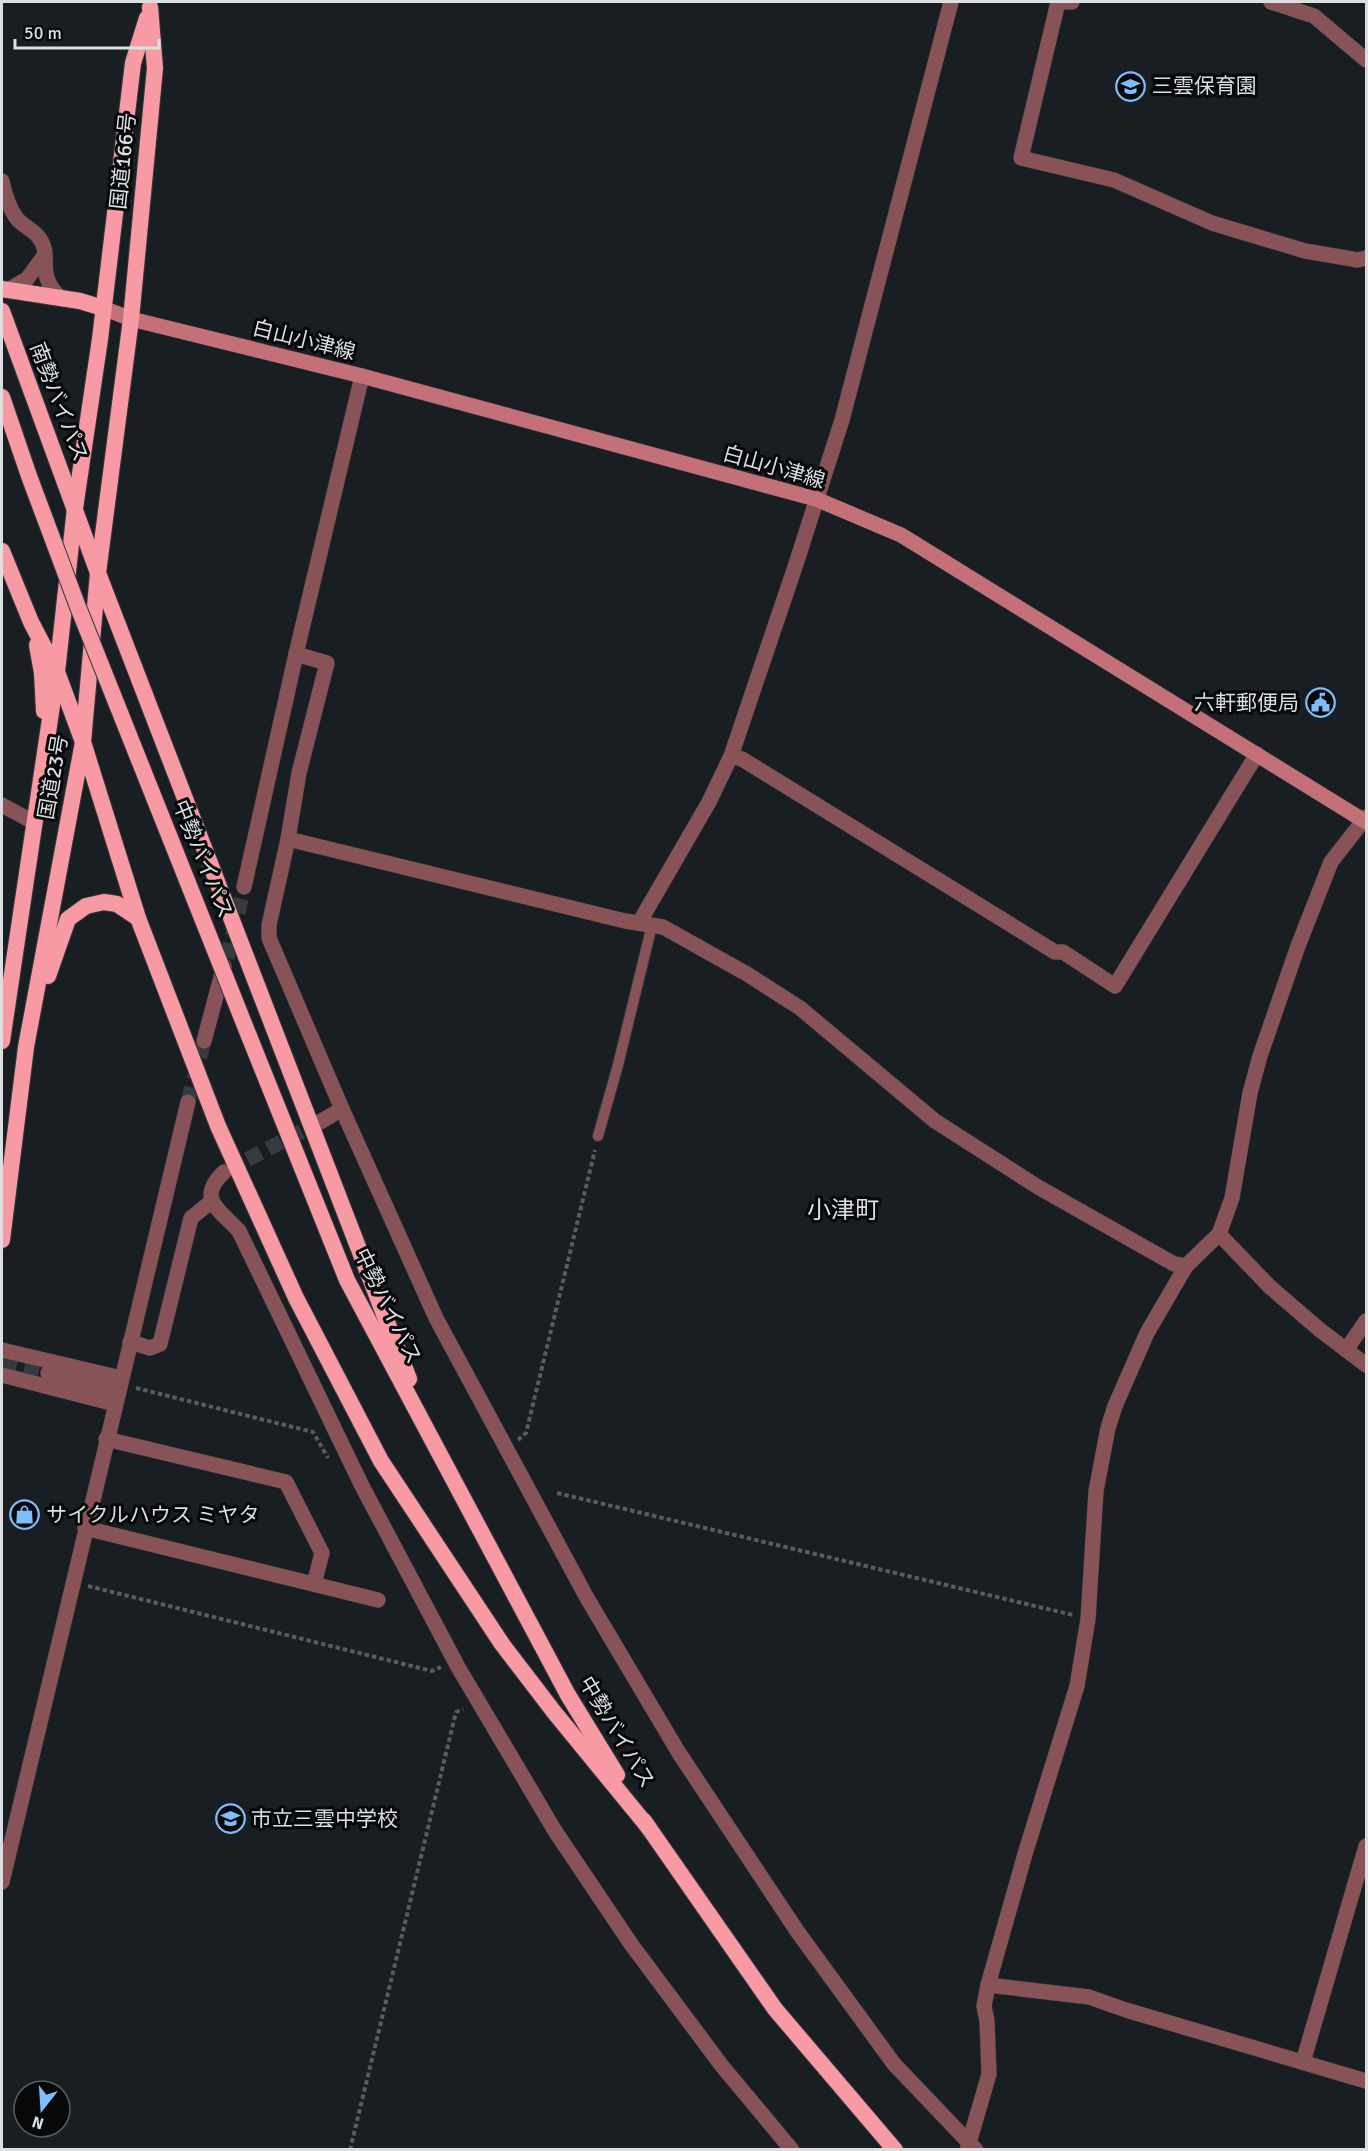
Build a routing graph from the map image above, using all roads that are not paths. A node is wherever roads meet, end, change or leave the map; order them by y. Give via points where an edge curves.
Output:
1 (951, 2) edge
2 (1058, 2) edge
3 (1066, 2) edge
4 (1072, 2) edge
5 (1271, 2) edge
6 (150, 4) edge
7 (1366, 60) edge
8 (2, 182) edge
9 (44, 256) junction
10 (1366, 258) edge
11 (5, 290) edge
12 (62, 298) junction
13 (103, 308) junction
14 (2, 311) edge
15 (130, 319) junction
16 (362, 376) junction
17 (2, 397) edge
18 (816, 499) junction
19 (75, 508) junction
20 (2, 551) edge
21 (98, 573) junction
22 (31, 622) junction
23 (296, 654) junction
24 (57, 672) junction
25 (83, 742) junction
26 (1257, 754) junction
27 (731, 756) junction
28 (41, 784) junction
29 (2, 805) edge
30 (1366, 819) edge
31 (35, 823) junction
32 (288, 839) junction
33 (243, 887) tunnel mouth
34 (138, 918) junction
35 (645, 924) junction
36 (227, 958) tunnel mouth
37 (2, 1041) edge
38 (204, 1041) tunnel mouth
39 (26, 1047) junction
40 (188, 1102) tunnel mouth
41 (342, 1109) junction
42 (320, 1122) tunnel mouth
43 (598, 1136) road end
44 (224, 1172) tunnel mouth
45 (212, 1201) junction
46 (1219, 1234) junction
47 (2, 1240) edge
48 (1186, 1266) junction
49 (1366, 1322) edge
50 (130, 1342) junction
51 (2, 1350) edge
52 (1346, 1350) junction
53 (1366, 1365) edge
54 (48, 1373) tunnel mouth
55 (2, 1375) edge
56 (118, 1391) junction
57 (106, 1439) junction
58 (433, 1444) junction
59 (85, 1528) junction
60 (314, 1584) junction
61 (378, 1600) dead end
62 (649, 1828) junction
63 (1366, 1846) edge
64 (2, 1882) edge
65 (988, 1985) junction
66 (1303, 2062) junction
67 (1366, 2081) edge
68 (891, 2144) edge
69 (971, 2148) edge
70 (792, 2150) edge

1 - 18 street via 842,420
2 - 10 street via 1021,158 1114,180 1212,223 1305,251
3 - 4 street
5 - 7 street via 1314,16
6 - 13 highway, 国道166号 via 133,63
6 - 15 highway, 国道166号 via 155,68
8 - 9 street via 8,204 18,220 39,238
9 - 11 street via 32,275
9 - 12 street via 50,286
11 - 12 highway
12 - 13 highway
13 - 15 main road, 白山小津線
13 - 19 highway, 国道23号
14 - 19 highway, 南勢バイパス
15 - 16 main road, 白山小津線
15 - 21 highway, 国道23号
16 - 18 main road, 白山小津線
16 - 23 street
17 - 58 highway, 中勢バイパス, bridge via 82,618 347,1280
18 - 26 main road, 白山小津線 via 901,534
18 - 27 street
19 - 21 highway, 南勢バイパス
19 - 24 highway, 国道23号
20 - 22 highway
21 - 25 highway, 国道23号
21 - 58 highway, 南勢バイパス
22 - 24 highway
22 - 28 highway via 44,698
23 - 32 street via 327,663 299,773
23 - 33 street
24 - 25 highway
24 - 28 highway, 国道23号
25 - 34 highway
25 - 39 highway, 国道23号
26 - 27 street via 1115,986 742,759
26 - 30 main road, 白山小津線
27 - 35 street
28 - 31 highway, 国道23号
29 - 31 street
30 - 46 street via 1331,862 1294,957 1260,1056 1232,1198
31 - 37 highway, 国道23号
32 - 35 street
32 - 41 street via 269,938
34 - 39 highway via 117,904 104,902 86,906 68,919
34 - 62 highway via 218,1125 296,1298 381,1461 514,1661
35 - 43 lane via 618,1065
35 - 48 street via 663,927 800,1008 935,1121 1038,1187 1174,1264
36 - 38 street
39 - 47 highway, 国道23号
40 - 50 street
41 - 42 street
41 - 69 street via 436,1318 587,1598 679,1753 797,1931 894,2064
44 - 45 street via 210,1190
45 - 50 street via 191,1218 160,1344 150,1348
45 - 70 street via 239,1231 362,1486 458,1667 555,1831 631,1944 715,2057
46 - 48 street
46 - 52 street via 1270,1287
48 - 65 street via 1147,1333 1108,1428 1096,1491 1088,1619 1077,1686
49 - 52 street
50 - 56 street
51 - 56 street
52 - 53 street
54 - 56 street
55 - 56 street
56 - 57 street
57 - 59 street
57 - 60 street via 286,1482 322,1553
58 - 62 highway, 中勢バイパス via 568,1695
59 - 60 street
59 - 64 street
60 - 61 street
62 - 68 highway, 中勢バイパス via 775,2009
63 - 66 street
65 - 66 street via 1089,1997
65 - 69 street via 984,2006 989,2074
66 - 67 street

